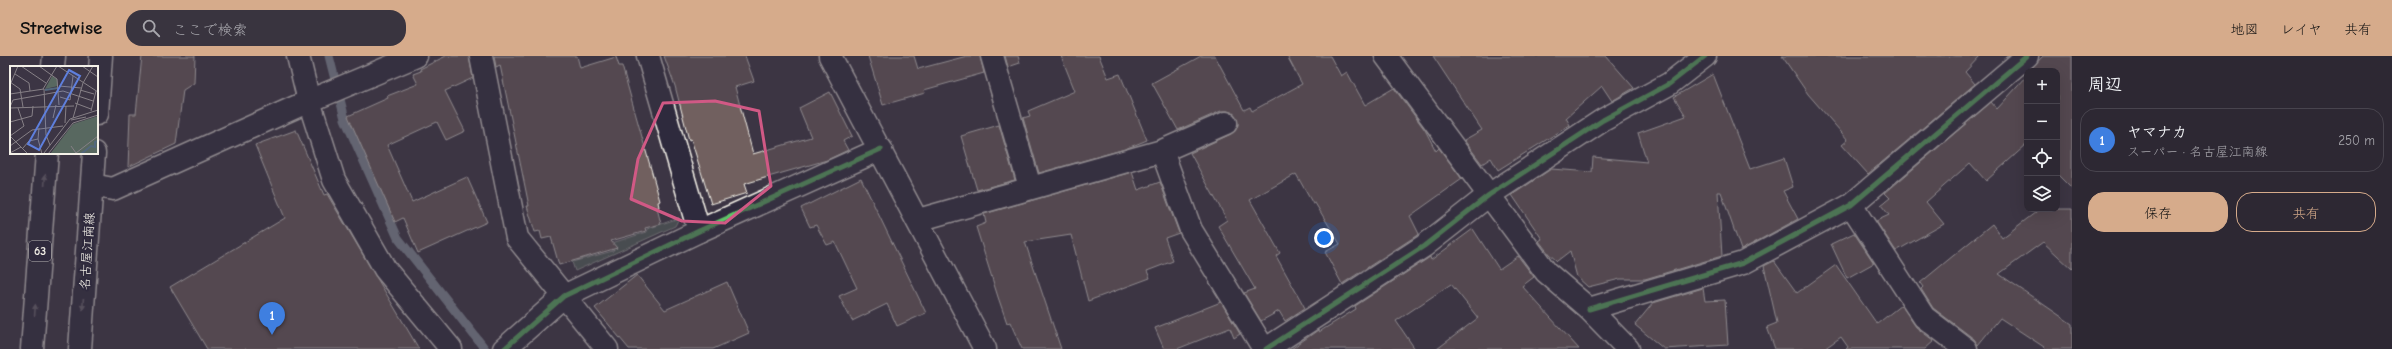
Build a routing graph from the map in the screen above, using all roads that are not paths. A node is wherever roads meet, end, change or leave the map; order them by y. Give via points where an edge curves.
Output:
1 (54, 56) edge
2 (101, 56) edge
3 (298, 56) edge
4 (416, 56) edge
5 (481, 56) edge
6 (648, 56) edge
7 (830, 56) edge
8 (992, 56) edge
9 (1386, 56) edge
10 (1705, 56) edge
11 (2027, 56) edge
12 (53, 66) edge
13 (98, 100) edge
14 (310, 101) junction
15 (1226, 123) dead end
16 (881, 149) junction
17 (1162, 151) junction
18 (47, 154) edge
19 (94, 154) edge
20 (92, 185) junction
21 (1030, 187) junction
22 (1489, 195) junction
23 (1851, 205) junction
24 (918, 220) junction
25 (699, 231) junction
26 (564, 296) junction
27 (1589, 309) junction
28 (506, 348) edge
29 (32, 349) edge
30 (80, 349) edge
31 (450, 349) edge
32 (607, 349) edge
33 (985, 349) edge
34 (1265, 349) edge
35 (1628, 349) edge
36 (1966, 349) edge

1 - 12 street
2 - 13 street
3 - 14 street
4 - 14 street
5 - 26 street via 517,238
6 - 25 street
7 - 16 street
8 - 21 street
9 - 22 street
10 - 22 street via 1669,84 1603,120
11 - 23 street
14 - 20 street via 113,189
14 - 31 street via 334,180 385,269
15 - 17 street
16 - 24 street
16 - 25 street
17 - 21 street
17 - 34 street via 1191,230
29 -> 18 street, 63
19 - 20 street, 名古屋江南線
20 -> 30 street, 名古屋江南線
21 - 24 street
22 - 27 street via 1546,272
22 - 34 street via 1424,246
23 - 27 street via 1743,263
23 - 36 street via 1924,317
24 - 33 street
25 - 26 street
26 - 28 street
26 - 32 street
27 - 35 street

